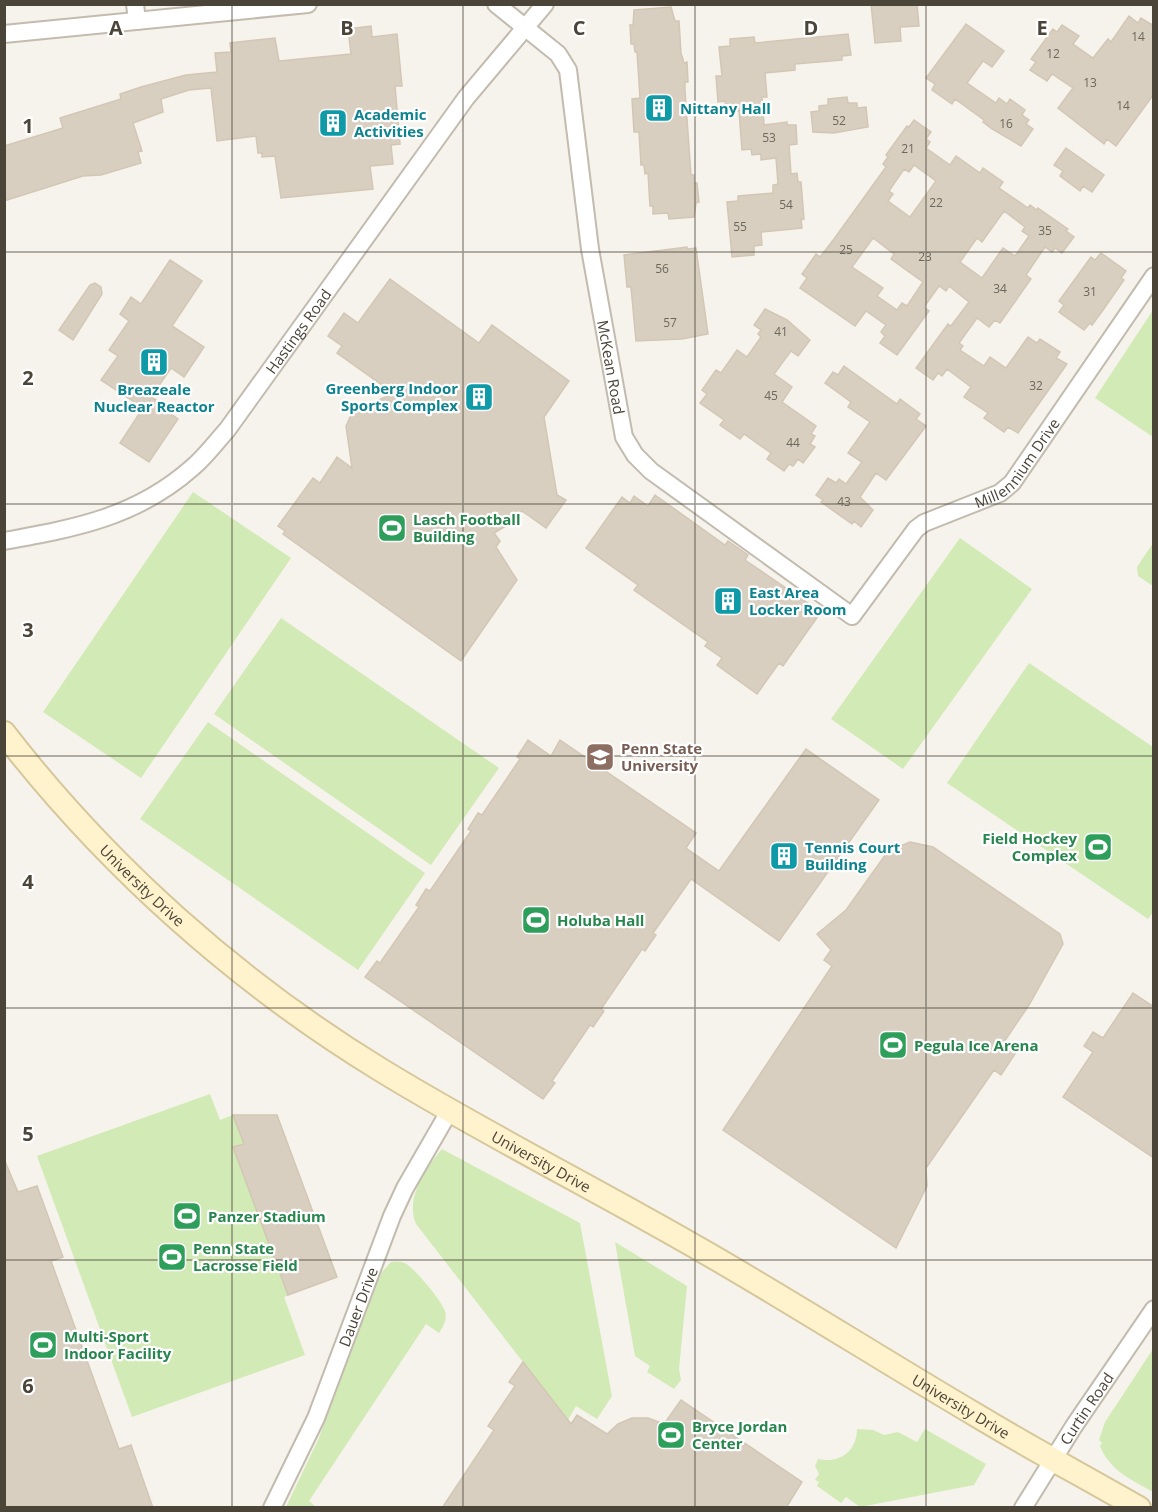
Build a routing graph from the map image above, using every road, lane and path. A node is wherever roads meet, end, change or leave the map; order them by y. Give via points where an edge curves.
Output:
1 (308, 4) edge
2 (496, 4) edge
3 (544, 4) edge
4 (136, 13) edge
5 (524, 27) junction
6 (4, 34) edge
7 (1154, 276) edge
8 (4, 541) edge
9 (852, 616) joint
10 (4, 733) edge
11 (450, 1110) junction
12 (1154, 1309) edge
13 (1053, 1460) junction
14 (272, 1508) edge
15 (1023, 1508) edge
16 (1139, 1508) edge

1 - 4 street
2 - 5 street, McKean Road
3 - 5 street, Hastings Road
4 - 6 street
5 - 8 street, Hastings Road via 466,98 228,430 194,466 146,501 107,519
5 - 9 street, McKean Road via 558,54 568,70 590,249 624,437 651,471
7 - 9 street, Millennium Drive via 1012,483 1000,493 924,523
10 - 11 main road, University Drive via 106,850 194,932 324,1033
11 - 13 main road, University Drive via 704,1251
11 - 14 street, Dauer Drive via 396,1207 316,1418
12 - 13 street, Curtin Road
13 - 15 street, Curtin Road
13 - 16 main road, University Drive

